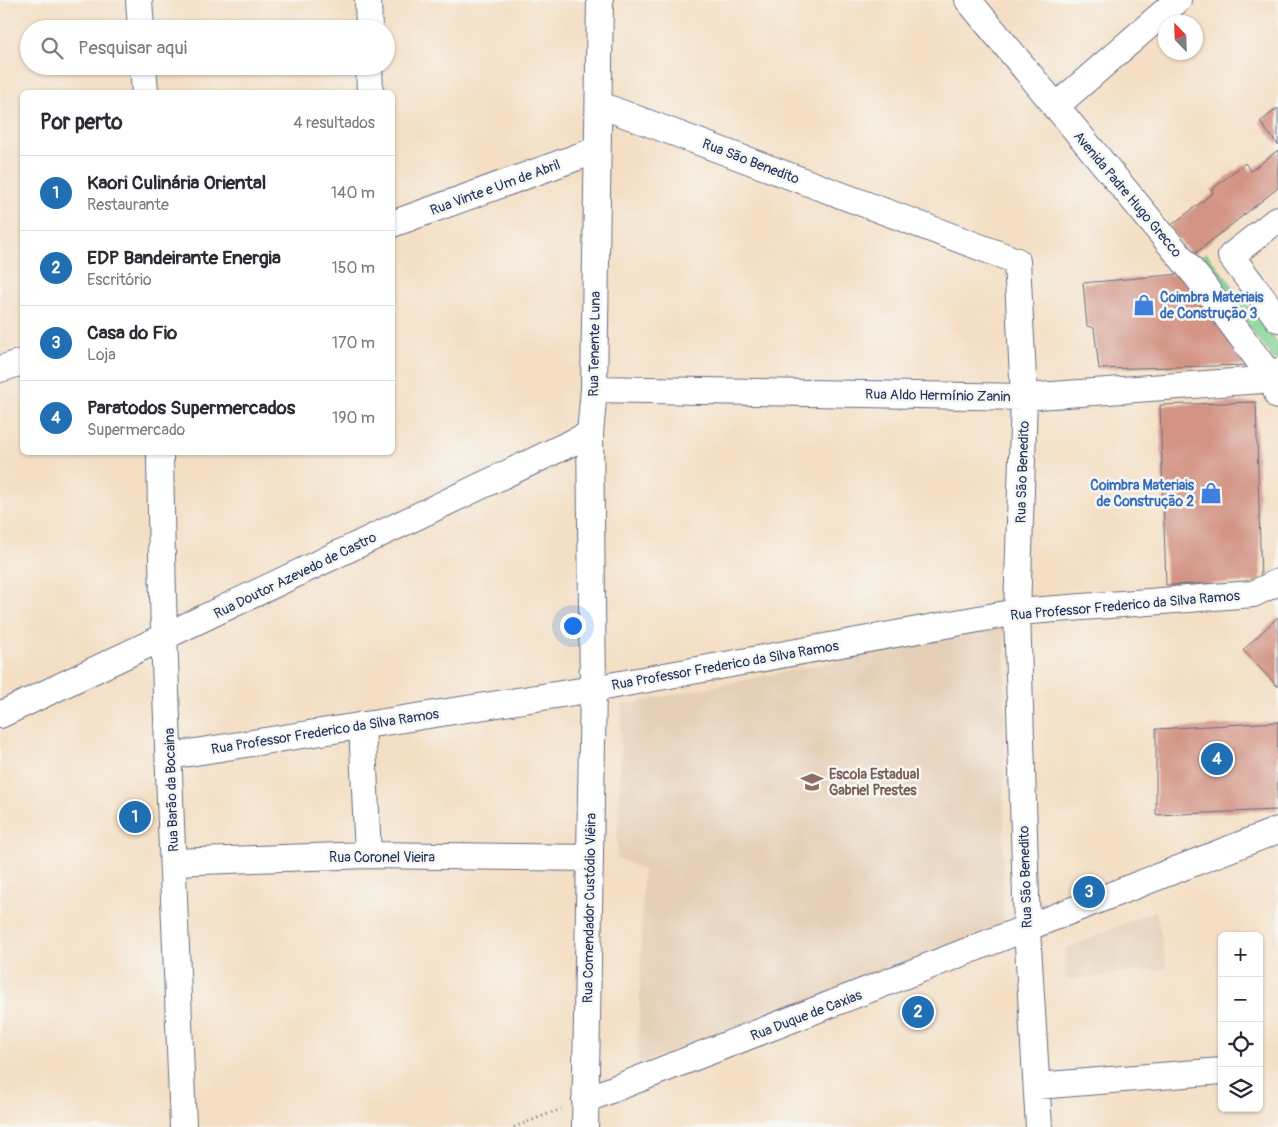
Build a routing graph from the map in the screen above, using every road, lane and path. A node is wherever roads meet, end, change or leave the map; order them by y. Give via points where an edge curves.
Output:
1 (139, 0) edge
2 (368, 0) edge
3 (600, 0) edge
4 (968, 0) edge
5 (1168, 3) edge
6 (140, 20) edge
7 (369, 20) edge
8 (144, 75) edge
9 (369, 75) edge
10 (145, 90) edge
11 (370, 90) edge
12 (600, 105) junction
13 (1056, 107) junction
14 (596, 150) junction
15 (1278, 218) edge
16 (395, 223) edge
17 (1278, 319) edge
18 (20, 363) edge
19 (0, 369) edge
20 (1276, 381) edge
21 (594, 389) junction
22 (1024, 396) junction
23 (590, 434) junction
24 (160, 455) edge
25 (1278, 582) edge
26 (1017, 612) junction
27 (163, 638) junction
28 (594, 689) junction
29 (0, 715) edge
30 (362, 725) junction
31 (170, 756) junction
32 (1278, 830) edge
33 (368, 855) junction
34 (590, 858) junction
35 (174, 862) junction
36 (1026, 929) junction
37 (1218, 1071) edge
38 (1037, 1086) junction
39 (585, 1100) junction
40 (183, 1127) edge
41 (514, 1127) edge
42 (585, 1127) edge
43 (1039, 1127) edge

1 - 6 street
2 - 7 street
3 - 12 street, Rua Tenente Luna
4 - 13 street, Avenida Padre Hugo Grecco
5 - 13 street
8 - 10 street
9 - 11 street
12 - 14 street, Rua Tenente Luna
12 - 22 street, Rua São Benedito via 1017,261
13 - 20 street, Avenida Padre Hugo Grecco via 1198,278
14 - 16 street, Rua Vinte e Um de Abril
14 - 21 street, Rua Tenente Luna
15 - 17 street via 1230,256
18 - 19 street
20 - 22 street, Rua Aldo Hermínio Zanin
21 - 22 street, Rua Aldo Hermínio Zanin
21 - 23 street, Rua Tenente Luna
22 - 26 street, Rua São Benedito
23 - 27 street, Rua Doutor Azevedo de Castro
23 - 28 street, Rua Tenente Luna
24 - 27 street, Rua Barão da Bocaina
25 - 26 street, Rua Professor Frederico da Silva Ramos via 1253,594
26 - 28 street, Rua Professor Frederico da Silva Ramos
26 - 36 street, Rua São Benedito
27 - 29 street, Rua Doutor Azevedo de Castro
27 - 31 street, Rua Barão da Bocaina
28 - 30 street, Rua Professor Frederico da Silva Ramos
28 - 34 street, Rua Comendador Custódio Viêira
30 - 31 street, Rua Professor Frederico da Silva Ramos
30 - 33 street
31 - 35 street, Rua Barão da Bocaina
32 - 36 street, Rua Duque de Caxias
33 - 34 street, Rua Coronel Vieira
33 - 35 street, Rua Coronel Vieira
34 - 39 street, Rua Comendador Custódio Viêira
35 - 40 street, Rua Barão da Bocaina
36 - 38 street, Rua São Benedito
36 - 39 street, Rua Duque de Caxias
37 - 38 street
38 - 43 street, Rua São Benedito
39 - 41 path
39 - 42 street, Rua Comendador Custódio Viêira

